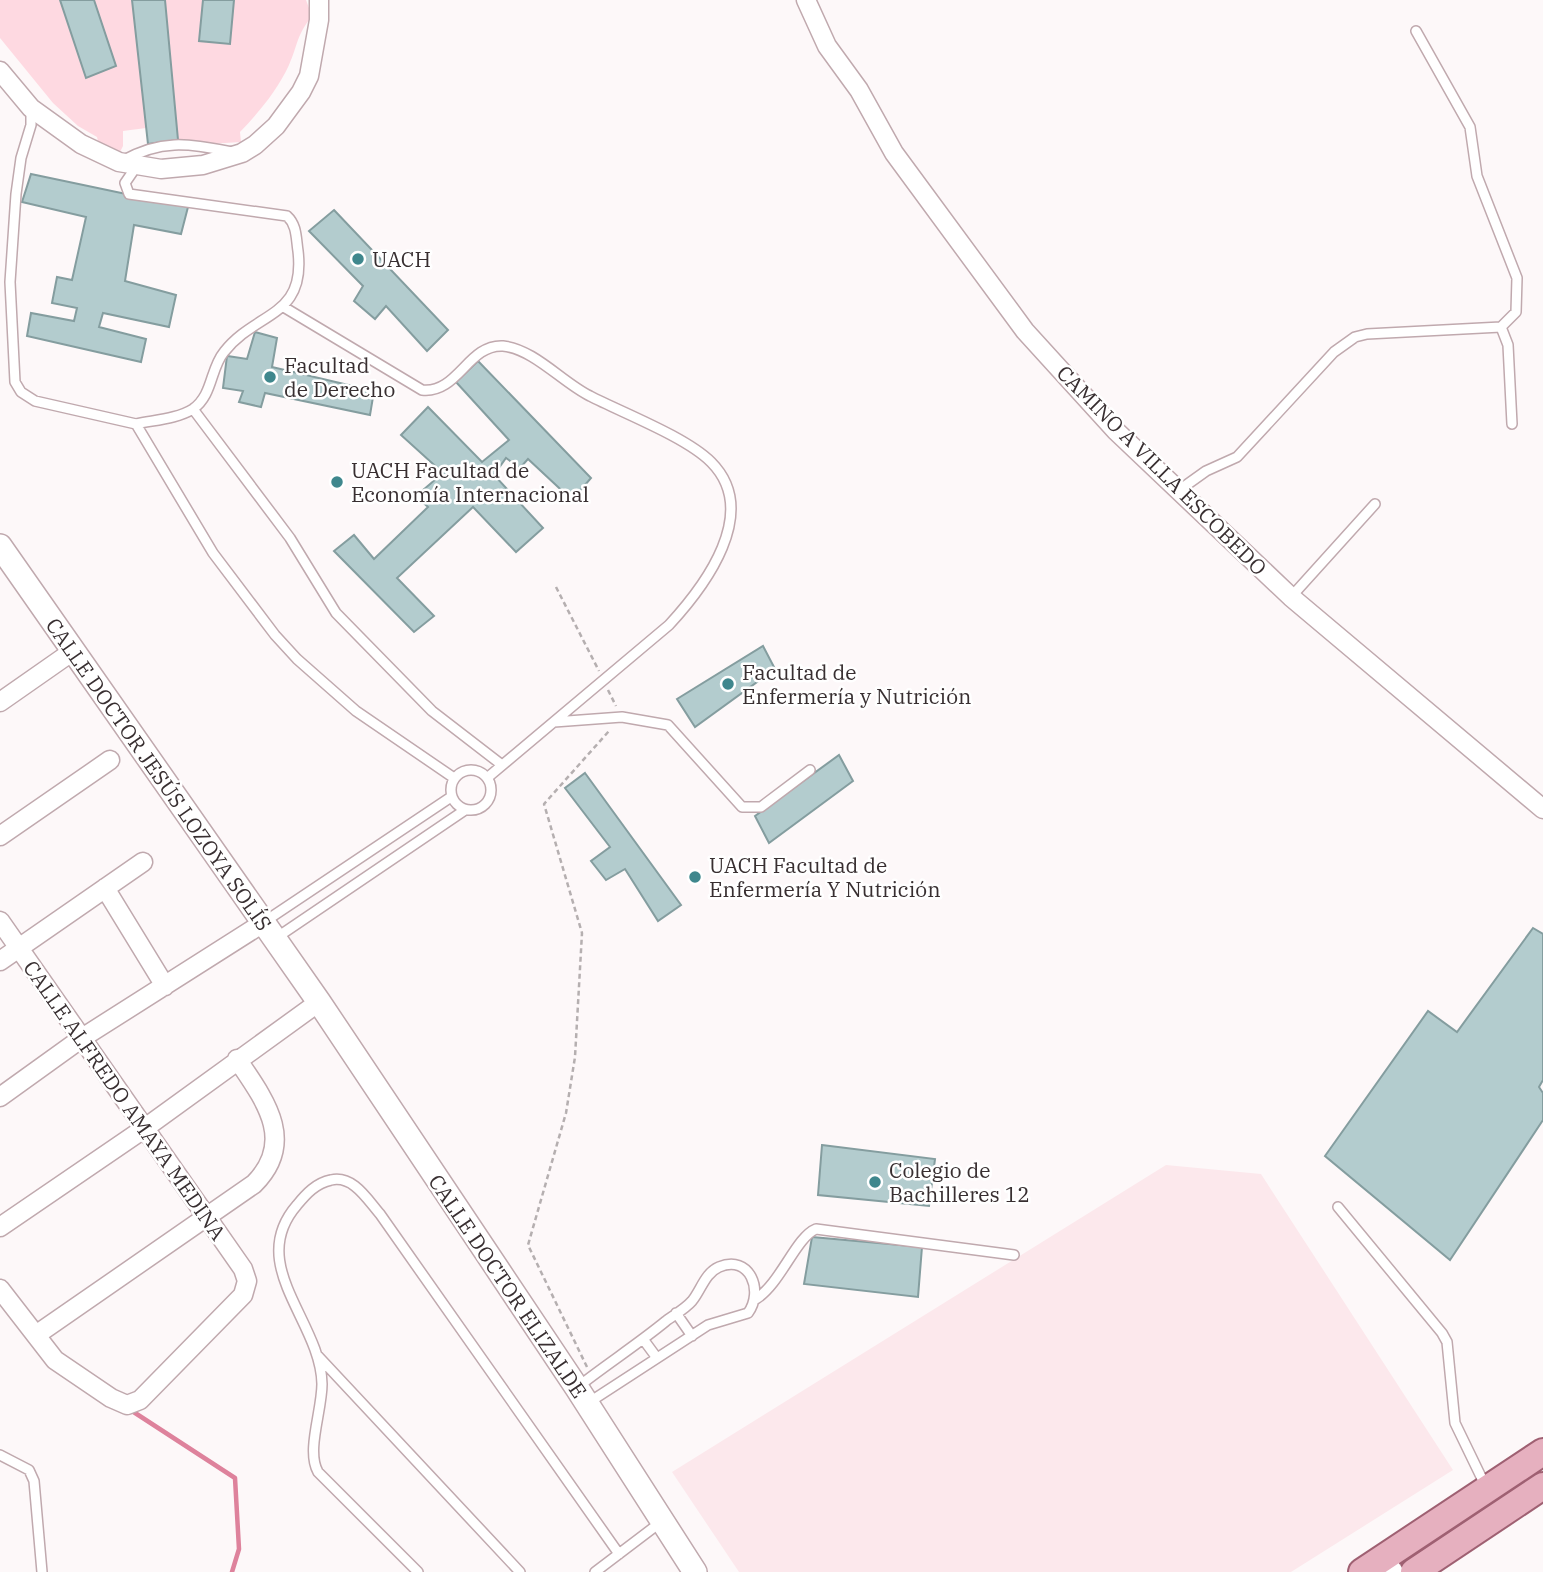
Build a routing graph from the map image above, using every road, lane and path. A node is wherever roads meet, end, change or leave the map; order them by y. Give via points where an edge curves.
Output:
1 (319, 0) edge
2 (806, 0) edge
3 (1416, 31) dead end
4 (0, 71) edge
5 (31, 108) junction
6 (242, 153) junction
7 (128, 165) junction
8 (282, 306) junction
9 (1501, 327) junction
10 (193, 409) junction
11 (136, 424) junction
12 (1512, 424) dead end
13 (1178, 491) junction
14 (1375, 504) dead end
15 (0, 546) edge
16 (556, 587) dead end
17 (1291, 597) junction
18 (73, 651) junction
19 (603, 679) junction
20 (0, 702) edge
21 (622, 717) junction
22 (554, 722) junction
23 (110, 761) dead end
24 (502, 765) junction
25 (810, 770) dead end
26 (454, 778) junction
27 (487, 778) junction
28 (451, 797) junction
29 (1543, 809) edge
30 (465, 810) junction
31 (0, 836) edge
32 (143, 862) dead end
33 (105, 888) junction
34 (0, 921) edge
35 (269, 931) junction
36 (19, 948) junction
37 (0, 961) edge
38 (165, 986) junction
39 (319, 1002) junction
40 (82, 1038) junction
41 (237, 1059) junction
42 (0, 1097) edge
43 (145, 1128) junction
44 (1338, 1207) dead end
45 (207, 1218) junction
46 (0, 1227) edge
47 (1014, 1255) dead end
48 (0, 1289) edge
49 (756, 1299) junction
50 (676, 1313) junction
51 (36, 1335) junction
52 (692, 1336) junction
53 (643, 1339) junction
54 (317, 1354) junction
55 (657, 1358) junction
56 (585, 1389) junction
57 (1543, 1452) edge
58 (0, 1455) edge
59 (1543, 1486) edge
60 (1487, 1488) junction
61 (663, 1521) junction
62 (619, 1554) junction
63 (1380, 1567) edge
64 (42, 1572) edge
65 (418, 1572) edge
66 (520, 1572) edge
67 (595, 1572) edge
68 (695, 1572) edge
69 (1414, 1572) edge

1 - 6 street via 310,75 276,126
2 - 13 street, CAMINO A VILLA ESCOBEDO via 827,46 859,90 894,153 1001,301 1116,431
3 - 9 lane via 1469,127 1477,176 1517,278 1516,312
4 - 5 street
5 - 7 street via 80,144
5 - 11 lane via 16,194 10,282 15,382 35,401
6 - 7 street via 185,169
6 - 7 lane via 169,144 146,148
7 - 8 lane via 125,183 129,194 279,213 291,220 299,279
8 - 10 lane via 223,353 211,385
8 - 19 lane via 422,390 444,386 487,350 514,349 572,387 711,462 724,480 730,501 718,558 691,601 669,625
9 - 12 lane via 1508,345
9 - 13 lane via 1355,337 1334,352 1237,457
10 - 11 lane
10 - 24 lane via 290,538 336,613 432,711
11 - 26 lane via 213,553 275,635 356,711
13 - 17 street, CAMINO A VILLA ESCOBEDO
14 - 17 lane
15 - 18 street, CALLE DOCTOR JESÚS LOZOYA SOLÍS
16 - 19 path
17 - 29 street, CAMINO A VILLA ESCOBEDO
18 - 20 street
18 - 35 street, CALLE DOCTOR JESÚS LOZOYA SOLÍS
19 - 21 path
19 - 22 lane
21 - 22 lane
21 - 25 lane via 661,723 677,732 742,807 761,807
21 - 56 path via 544,804 582,933 575,1057 566,1113 528,1245
22 - 24 lane
23 - 31 street
24 - 27 lane
26 - 27 lane via 471,770
26 - 28 lane
27 - 30 lane via 491,790 487,802
28 - 30 lane
28 - 35 lane
30 - 35 lane
32 - 33 street
33 - 36 street
33 - 38 street
34 - 36 street, CALLE ALFREDO AMAYA MEDINA
35 - 38 street
35 - 39 street, CALLE DOCTOR JESÚS LOZOYA SOLÍS
36 - 37 street
36 - 40 street, CALLE ALFREDO AMAYA MEDINA
38 - 40 street
39 - 41 street
39 - 56 street, CALLE DOCTOR ELIZALDE
40 - 42 street
40 - 43 street, CALLE ALFREDO AMAYA MEDINA
41 - 43 street
41 - 45 street via 270,1109 272,1157 254,1184
43 - 45 street, CALLE ALFREDO AMAYA MEDINA
43 - 46 street
44 - 60 lane via 1447,1342 1455,1423
45 - 51 street
45 - 51 street, CALLE ALFREDO AMAYA MEDINA via 243,1269 247,1282 243,1295 137,1402 127,1405 111,1398 55,1360
47 - 49 lane via 816,1229 807,1235 774,1284
48 - 51 street
49 - 50 lane via 754,1279 747,1270 727,1265 711,1273
49 - 52 lane via 748,1313 720,1320
50 - 52 lane
50 - 53 lane
52 - 55 lane
53 - 55 lane
53 - 56 lane
54 - 62 lane via 285,1282 278,1242 284,1222 308,1192 328,1181 344,1180 354,1184 380,1214
54 - 65 lane via 322,1384 312,1448 314,1465
54 - 66 lane
55 - 56 lane
56 - 61 street, CALLE DOCTOR ELIZALDE
57 - 60 main road
58 - 64 lane via 29,1470 34,1481
59 - 69 main road
60 - 63 main road
61 - 62 lane
61 - 68 street, CALLE DOCTOR ELIZALDE
62 - 67 lane

